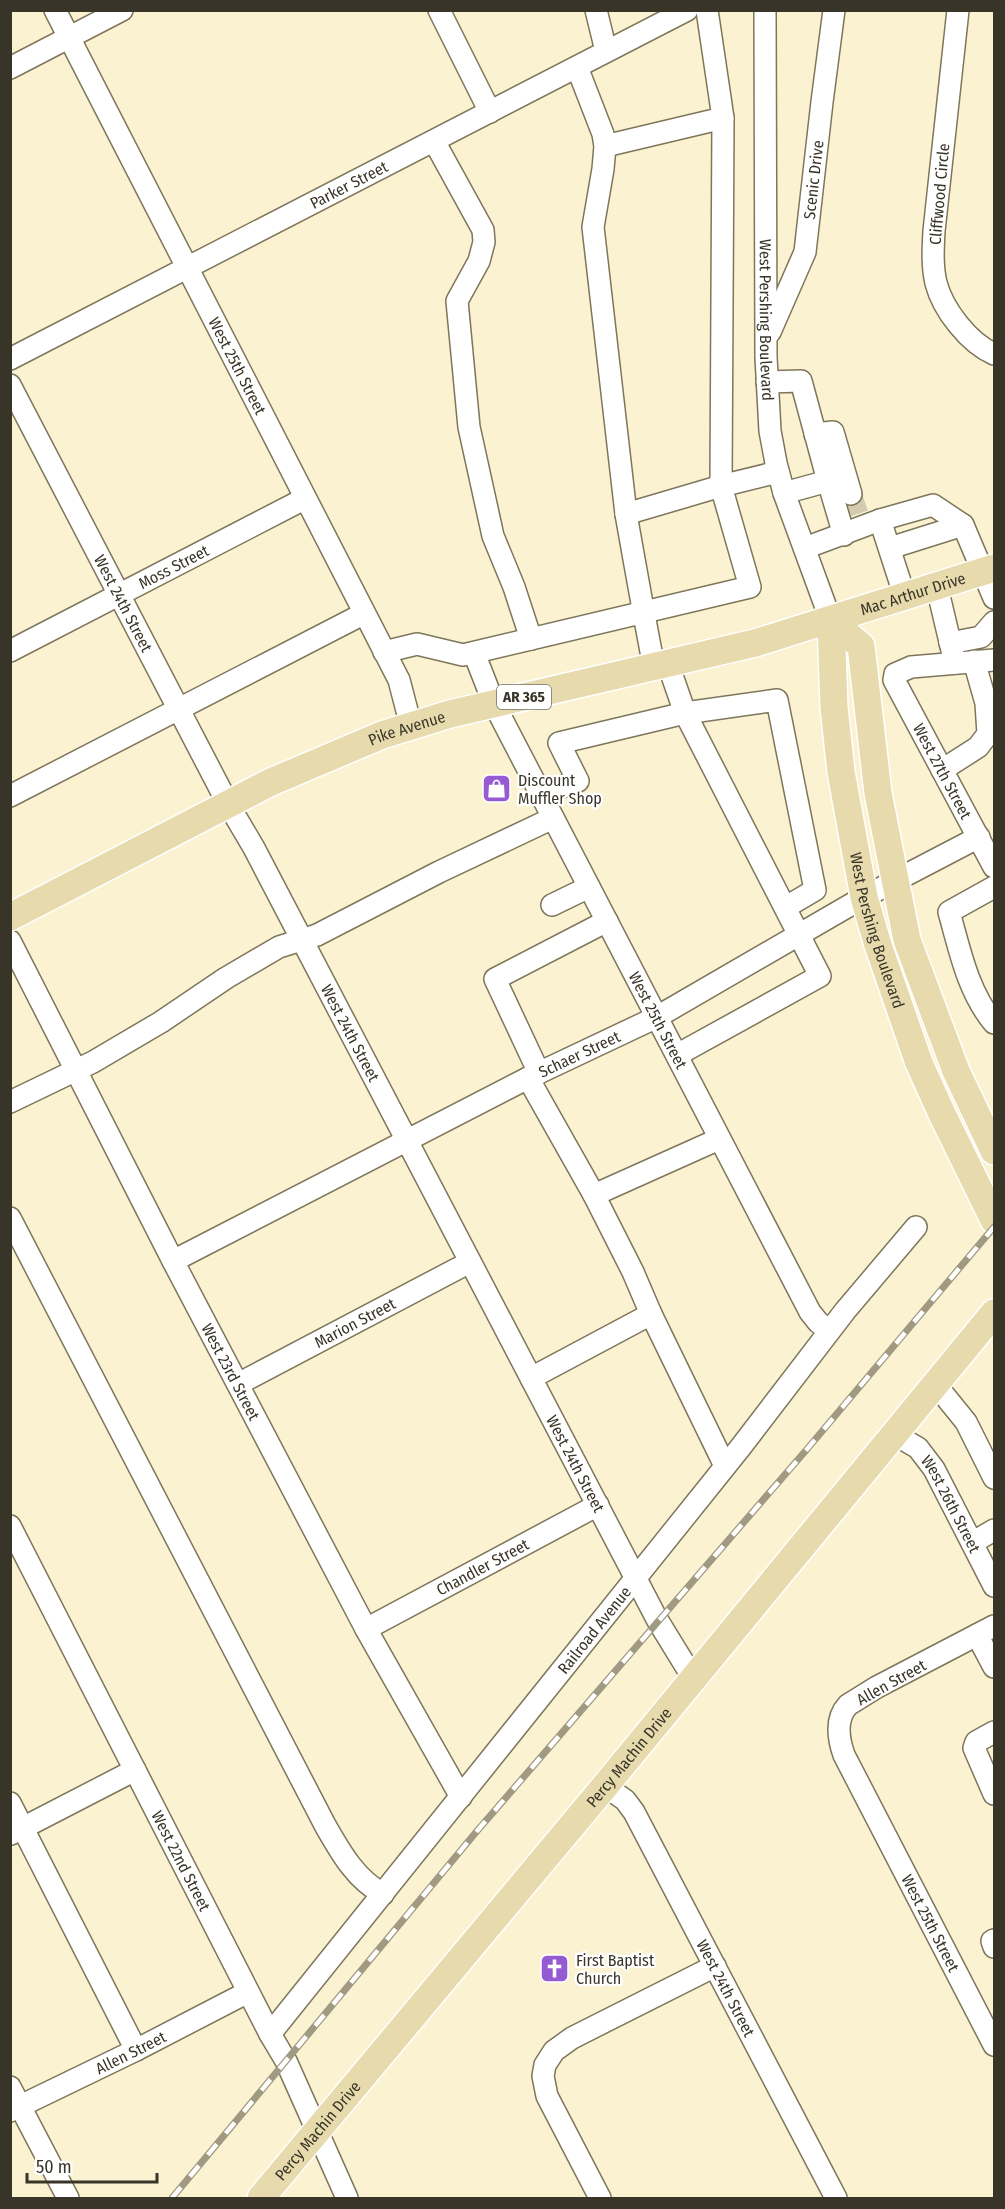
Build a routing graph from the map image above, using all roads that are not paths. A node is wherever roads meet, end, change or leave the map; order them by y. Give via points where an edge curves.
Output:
1 (55, 10) edge
2 (122, 10) edge
3 (439, 10) edge
4 (596, 10) edge
5 (687, 10) edge
6 (707, 10) edge
7 (765, 10) edge
8 (834, 10) edge
9 (958, 10) edge
10 (69, 38) junction
11 (606, 51) junction
12 (577, 67) junction
13 (10, 68) edge
14 (490, 112) junction
15 (723, 118) junction
16 (434, 141) junction
17 (605, 146) junction
18 (187, 268) junction
19 (766, 341) junction
20 (994, 354) edge
21 (10, 359) edge
22 (767, 382) junction
23 (10, 385) edge
24 (778, 472) junction
25 (842, 484) junction
26 (721, 486) junction
27 (784, 493) junction
28 (304, 499) junction
29 (626, 514) junction
30 (963, 525) junction
31 (862, 526) junction
32 (805, 548) junction
33 (890, 548) junction
34 (989, 570) edge
35 (937, 587) junction
36 (119, 595) junction
37 (906, 597) junction
38 (994, 598) edge
39 (644, 612) junction
40 (363, 614) junction
41 (831, 621) junction
42 (994, 622) edge
43 (531, 639) junction
44 (10, 651) edge
45 (384, 652) junction
46 (474, 652) junction
47 (968, 657) edge
48 (661, 666) junction
49 (494, 704) junction
50 (179, 710) junction
51 (685, 712) junction
52 (411, 726) junction
53 (991, 733) edge
54 (942, 770) junction
55 (541, 795) junction
56 (10, 796) edge
57 (228, 804) junction
58 (553, 818) junction
59 (979, 837) junction
60 (994, 867) edge
61 (896, 881) junction
62 (589, 887) junction
63 (994, 887) edge
64 (864, 897) junction
65 (552, 905) dead end
66 (786, 907) junction
67 (10, 917) edge
68 (607, 921) junction
69 (800, 934) junction
70 (301, 940) junction
71 (10, 941) edge
72 (657, 1017) junction
73 (994, 1023) edge
74 (676, 1055) junction
75 (74, 1071) junction
76 (533, 1075) junction
77 (10, 1102) edge
78 (719, 1139) junction
79 (407, 1142) junction
80 (994, 1151) edge
81 (594, 1195) junction
82 (10, 1218) edge
83 (994, 1220) edge
84 (916, 1227) dead end
85 (173, 1261) junction
86 (470, 1262) junction
87 (994, 1313) edge
88 (651, 1314) junction
89 (829, 1331) junction
90 (531, 1378) junction
91 (238, 1384) junction
92 (936, 1385) junction
93 (894, 1434) junction
94 (725, 1466) junction
95 (994, 1478) edge
96 (598, 1505) junction
97 (994, 1530) edge
98 (13, 1537) edge
99 (972, 1543) junction
100 (636, 1579) junction
101 (994, 1586) edge
102 (366, 1629) junction
103 (986, 1631) edge
104 (994, 1667) edge
105 (693, 1678) junction
106 (994, 1732) edge
107 (135, 1770) junction
108 (605, 1786) junction
109 (994, 1794) edge
110 (461, 1797) junction
111 (868, 1801) joint
112 (10, 1803) edge
113 (17, 1831) edge
114 (383, 1894) junction
115 (994, 1940) edge
116 (994, 1947) edge
117 (715, 1966) junction
118 (248, 1992) junction
119 (987, 2013) edge
120 (270, 2034) junction
121 (994, 2045) edge
122 (136, 2050) junction
123 (10, 2087) edge
124 (16, 2109) edge
125 (318, 2130) junction
126 (68, 2199) edge
127 (261, 2199) edge
128 (347, 2199) edge
129 (600, 2199) edge
130 (836, 2199) edge

1 - 10 street, West 25th Street
2 - 10 street
3 - 14 street
4 - 11 street
5 - 11 street, Parker Street
6 - 15 street
7 - 19 street, West Pershing Boulevard
8 - 19 street, Scenic Drive via 805,252
9 - 20 street, Cliffwood Circle via 933,260 937,285 950,313 969,338
10 - 13 street
10 - 18 street, West 25th Street
11 - 12 street, Parker Street
12 - 14 street, Parker Street
12 - 17 street
14 - 16 street, Parker Street
15 - 17 street
15 - 26 street
16 - 18 street, Parker Street
16 - 43 street via 483,230 479,261 457,301 469,427 493,536
17 - 29 street via 593,227
18 - 21 street, Parker Street
18 - 28 street, West 25th Street
19 - 22 street, West Pershing Boulevard
22 - 24 street, West Pershing Boulevard
22 - 25 street via 801,381 815,434
23 - 36 street, West 24th Street
24 - 26 street
24 - 27 street, West Pershing Boulevard
25 - 27 street
25 - 31 street
26 - 29 street
26 - 39 street via 750,587
27 - 32 street, West Pershing Boulevard
28 - 36 street, Moss Street
28 - 40 street, West 25th Street
29 - 39 street
30 - 31 street via 933,505
30 - 33 street
30 - 34 street
31 - 32 street
31 - 33 street
32 - 41 street, West Pershing Boulevard
33 - 37 street
34 - 35 main road, Mac Arthur Drive / AR 365
34 - 38 street
35 - 37 main road, Mac Arthur Drive / AR 365
35 - 47 street
36 - 44 street, Moss Street
36 - 50 street, West 24th Street
37 - 41 main road, Mac Arthur Drive / AR 365
39 - 43 street
39 - 48 street
40 - 45 street, West 25th Street
40 - 50 street
41 - 48 main road, Pike Avenue / AR 365
41 - 61 main road, West Pershing Boulevard via 861,646 878,794
41 - 64 main road, West Pershing Boulevard via 841,772
42 - 47 street
43 - 46 street
45 - 46 street via 417,644 463,655
45 - 52 street, West 25th Street via 399,680
46 - 49 street, West 25th Street
47 - 53 street via 986,703
47 - 54 street, West 27th Street via 895,674 894,680
48 - 49 main road, Pike Avenue / AR 365
48 - 51 street
49 - 52 main road, Pike Avenue / AR 365
49 - 55 street, West 25th Street
50 - 56 street
50 - 57 street, West 24th Street
51 - 55 street via 559,743 578,781
51 - 66 street
51 - 66 street via 777,700 815,890
52 - 57 main road, Pike Avenue / AR 365 via 326,757
53 - 54 street via 978,747
54 - 59 street, West 27th Street
55 - 58 street, West 25th Street
57 - 67 main road, Pike Avenue / AR 365
57 - 70 street, West 24th Street
58 - 62 street, West 25th Street
58 - 70 street
59 - 60 street, West 27th Street
59 - 61 street, Schaer Street
61 - 64 street, Schaer Street
61 - 80 main road, West Pershing Boulevard via 907,940 933,1013
62 - 65 street
62 - 68 street, West 25th Street
63 - 73 street via 949,912 974,993
64 - 69 street, Schaer Street
64 - 83 main road, West Pershing Boulevard via 919,1063
66 - 69 street
68 - 72 street, West 25th Street
68 - 76 street via 495,979
69 - 72 street, Schaer Street
69 - 74 street via 820,976
70 - 75 street via 279,947 161,1022
70 - 79 street, West 24th Street
71 - 75 street, West 23rd Street
72 - 74 street, West 25th Street
72 - 76 street, Schaer Street
74 - 78 street, West 25th Street
75 - 77 street
75 - 85 street, West 23rd Street
76 - 79 street, Schaer Street
76 - 81 street
78 - 81 street
78 - 89 street, West 25th Street via 810,1312
79 - 85 street, Schaer Street
79 - 86 street, West 24th Street
81 - 88 street
82 - 114 street via 325,1825 353,1869
84 - 89 street, Railroad Avenue
85 - 91 street, West 23rd Street
86 - 90 street, West 24th Street
86 - 91 street, Marion Street
87 - 92 main road, Percy Machin Drive
88 - 90 street
88 - 94 street
89 - 94 street, Railroad Avenue
90 - 96 street, West 24th Street
91 - 102 street, West 23rd Street
92 - 93 main road, Percy Machin Drive
92 - 95 street via 966,1422
93 - 99 street, West 26th Street via 918,1448 934,1468
93 - 105 main road, Percy Machin Drive
94 - 100 street, Railroad Avenue
96 - 100 street, West 24th Street
96 - 102 street, Chandler Street
97 - 99 street
98 - 107 street, West 22nd Street
99 - 101 street, West 26th Street
100 - 105 street, West 24th Street
100 - 110 street, Railroad Avenue
102 - 110 street, West 23rd Street
103 - 104 street
103 - 111 street, Allen Street via 844,1709 838,1726 842,1748
105 - 108 main road, Percy Machin Drive
106 - 109 street via 976,1742 974,1748
107 - 113 street
107 - 118 street, West 22nd Street
108 - 117 street, West 24th Street via 634,1812
108 - 125 main road, Percy Machin Drive
110 - 114 street, Railroad Avenue
111 - 119 street, West 25th Street
112 - 113 street
113 - 122 street
114 - 120 street, Railroad Avenue
115 - 116 street
117 - 129 street via 572,2038 554,2051 545,2065 547,2096
117 - 130 street, West 24th Street
118 - 120 street, West 22nd Street
118 - 122 street, Allen Street
119 - 121 street, West 25th Street
120 - 125 street, West 22nd Street
122 - 124 street, Allen Street
123 - 124 street
124 - 126 street
125 - 127 main road, Percy Machin Drive
125 - 128 street, West 22nd Street

